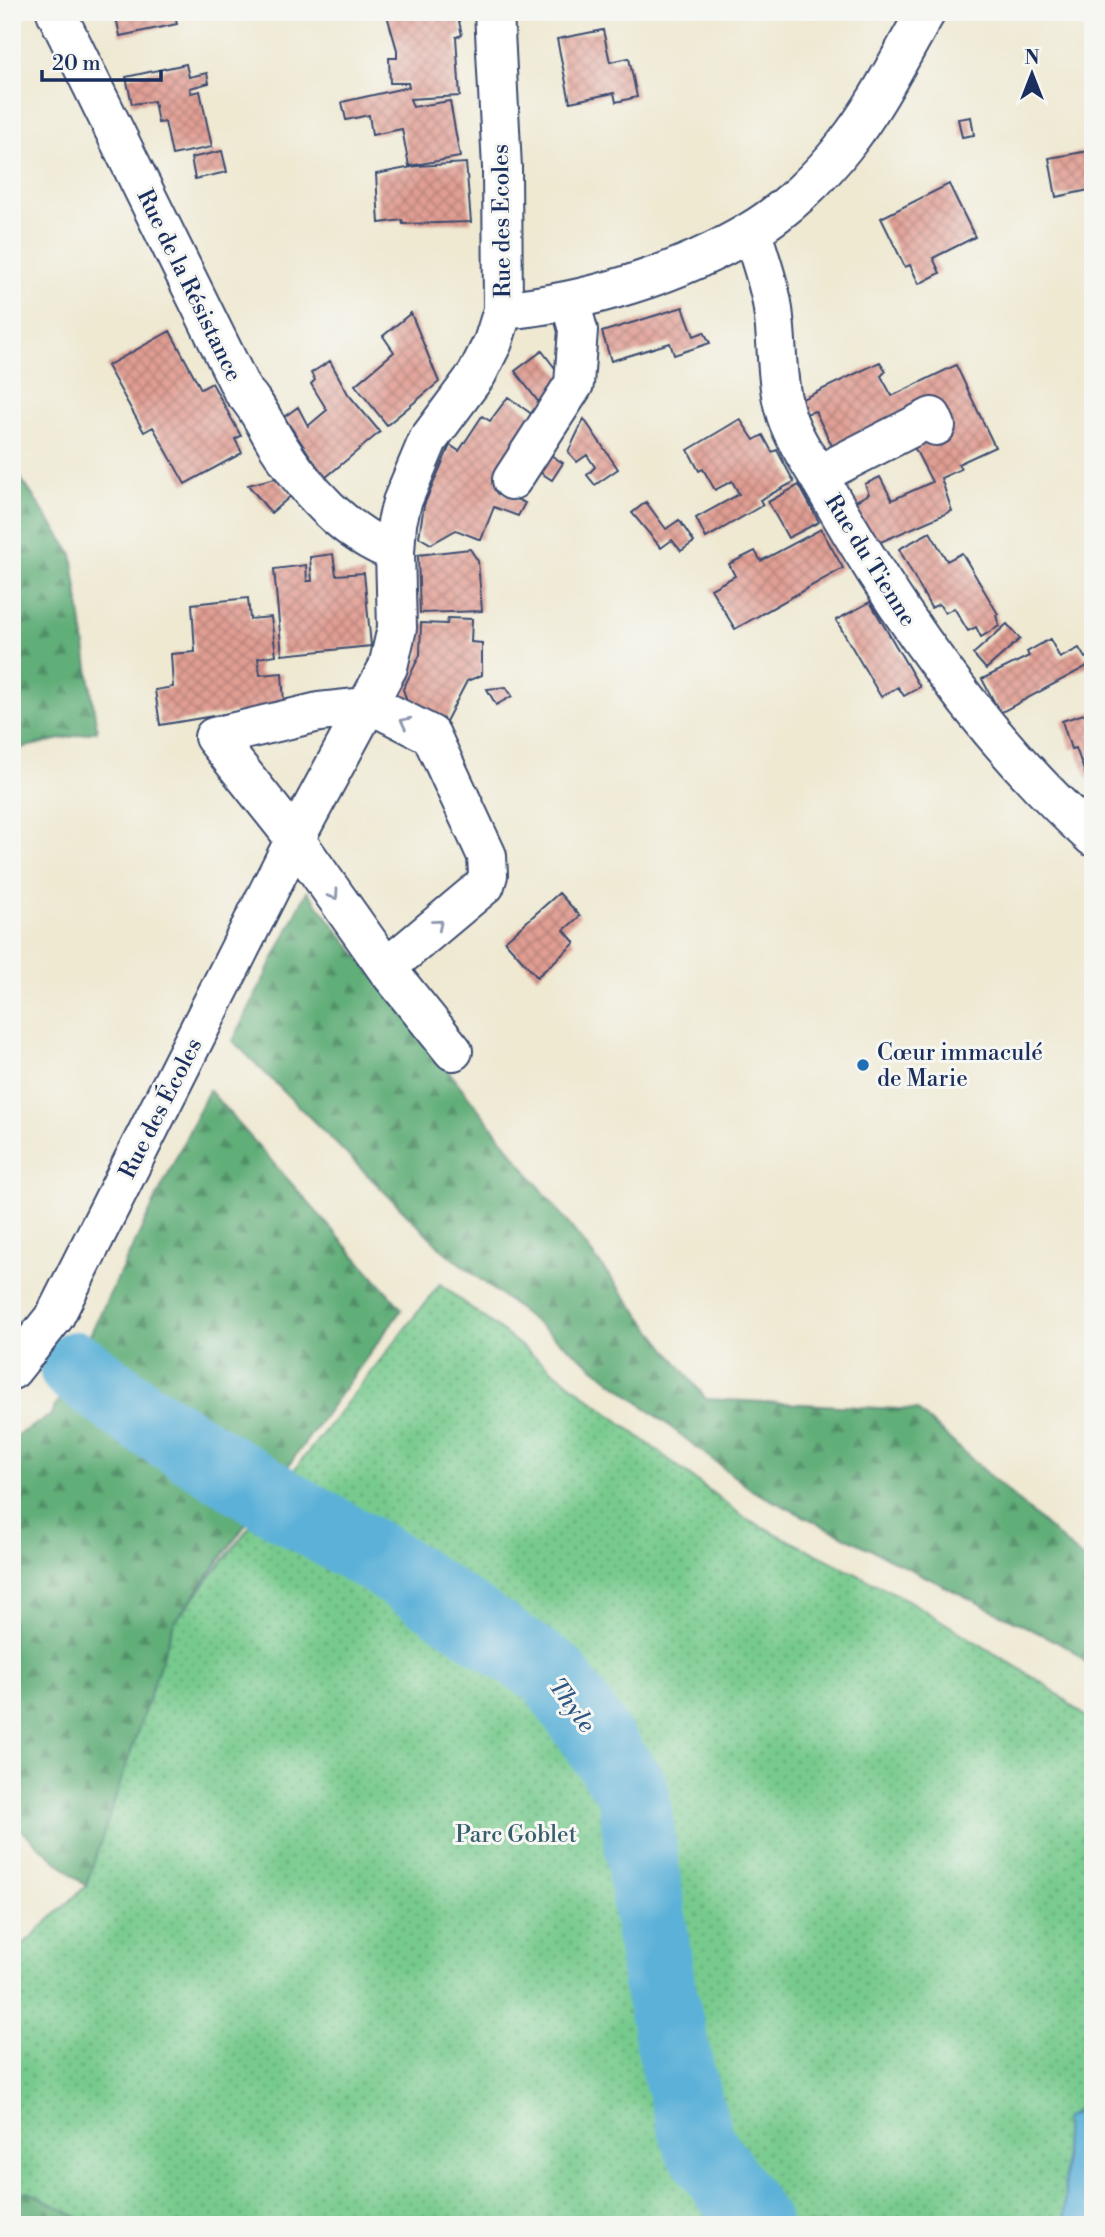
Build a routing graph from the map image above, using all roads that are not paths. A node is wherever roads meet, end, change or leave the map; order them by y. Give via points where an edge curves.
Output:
1 (56, 12) edge
2 (494, 12) edge
3 (926, 12) edge
4 (752, 231) junction
5 (570, 301) junction
6 (503, 310) junction
7 (936, 426) dead end
8 (818, 475) junction
9 (512, 480) dead end
10 (395, 552) junction
11 (366, 707) junction
12 (1093, 837) edge
13 (295, 839) junction
14 (386, 968) junction
15 (453, 1051) dead end
16 (18, 1362) edge

1 - 10 street, Rue de la Résistance via 242,390 255,402 277,444 337,517 375,545
2 - 6 street, Rue des Ecoles
3 - 4 street via 845,145 794,199
4 - 5 street via 696,259
4 - 8 street, Rue du Tienne via 772,301 784,410
5 - 6 street
5 - 9 street via 578,330 574,384
6 - 10 street, Rue des Ecoles via 477,374 419,457 402,502
7 - 8 street via 932,417
8 - 12 street, Rue du Tienne via 871,567 972,705 1026,772
10 - 11 street, Rue des Ecoles via 397,628 393,652
11 - 13 street, Rue des Ecoles
11 - 13 street via 319,712 214,737
14 -> 11 street via 485,885 488,864 430,735 384,711
13 -> 14 street
13 - 16 street, Rue des Écoles via 55,1316
14 - 15 street

